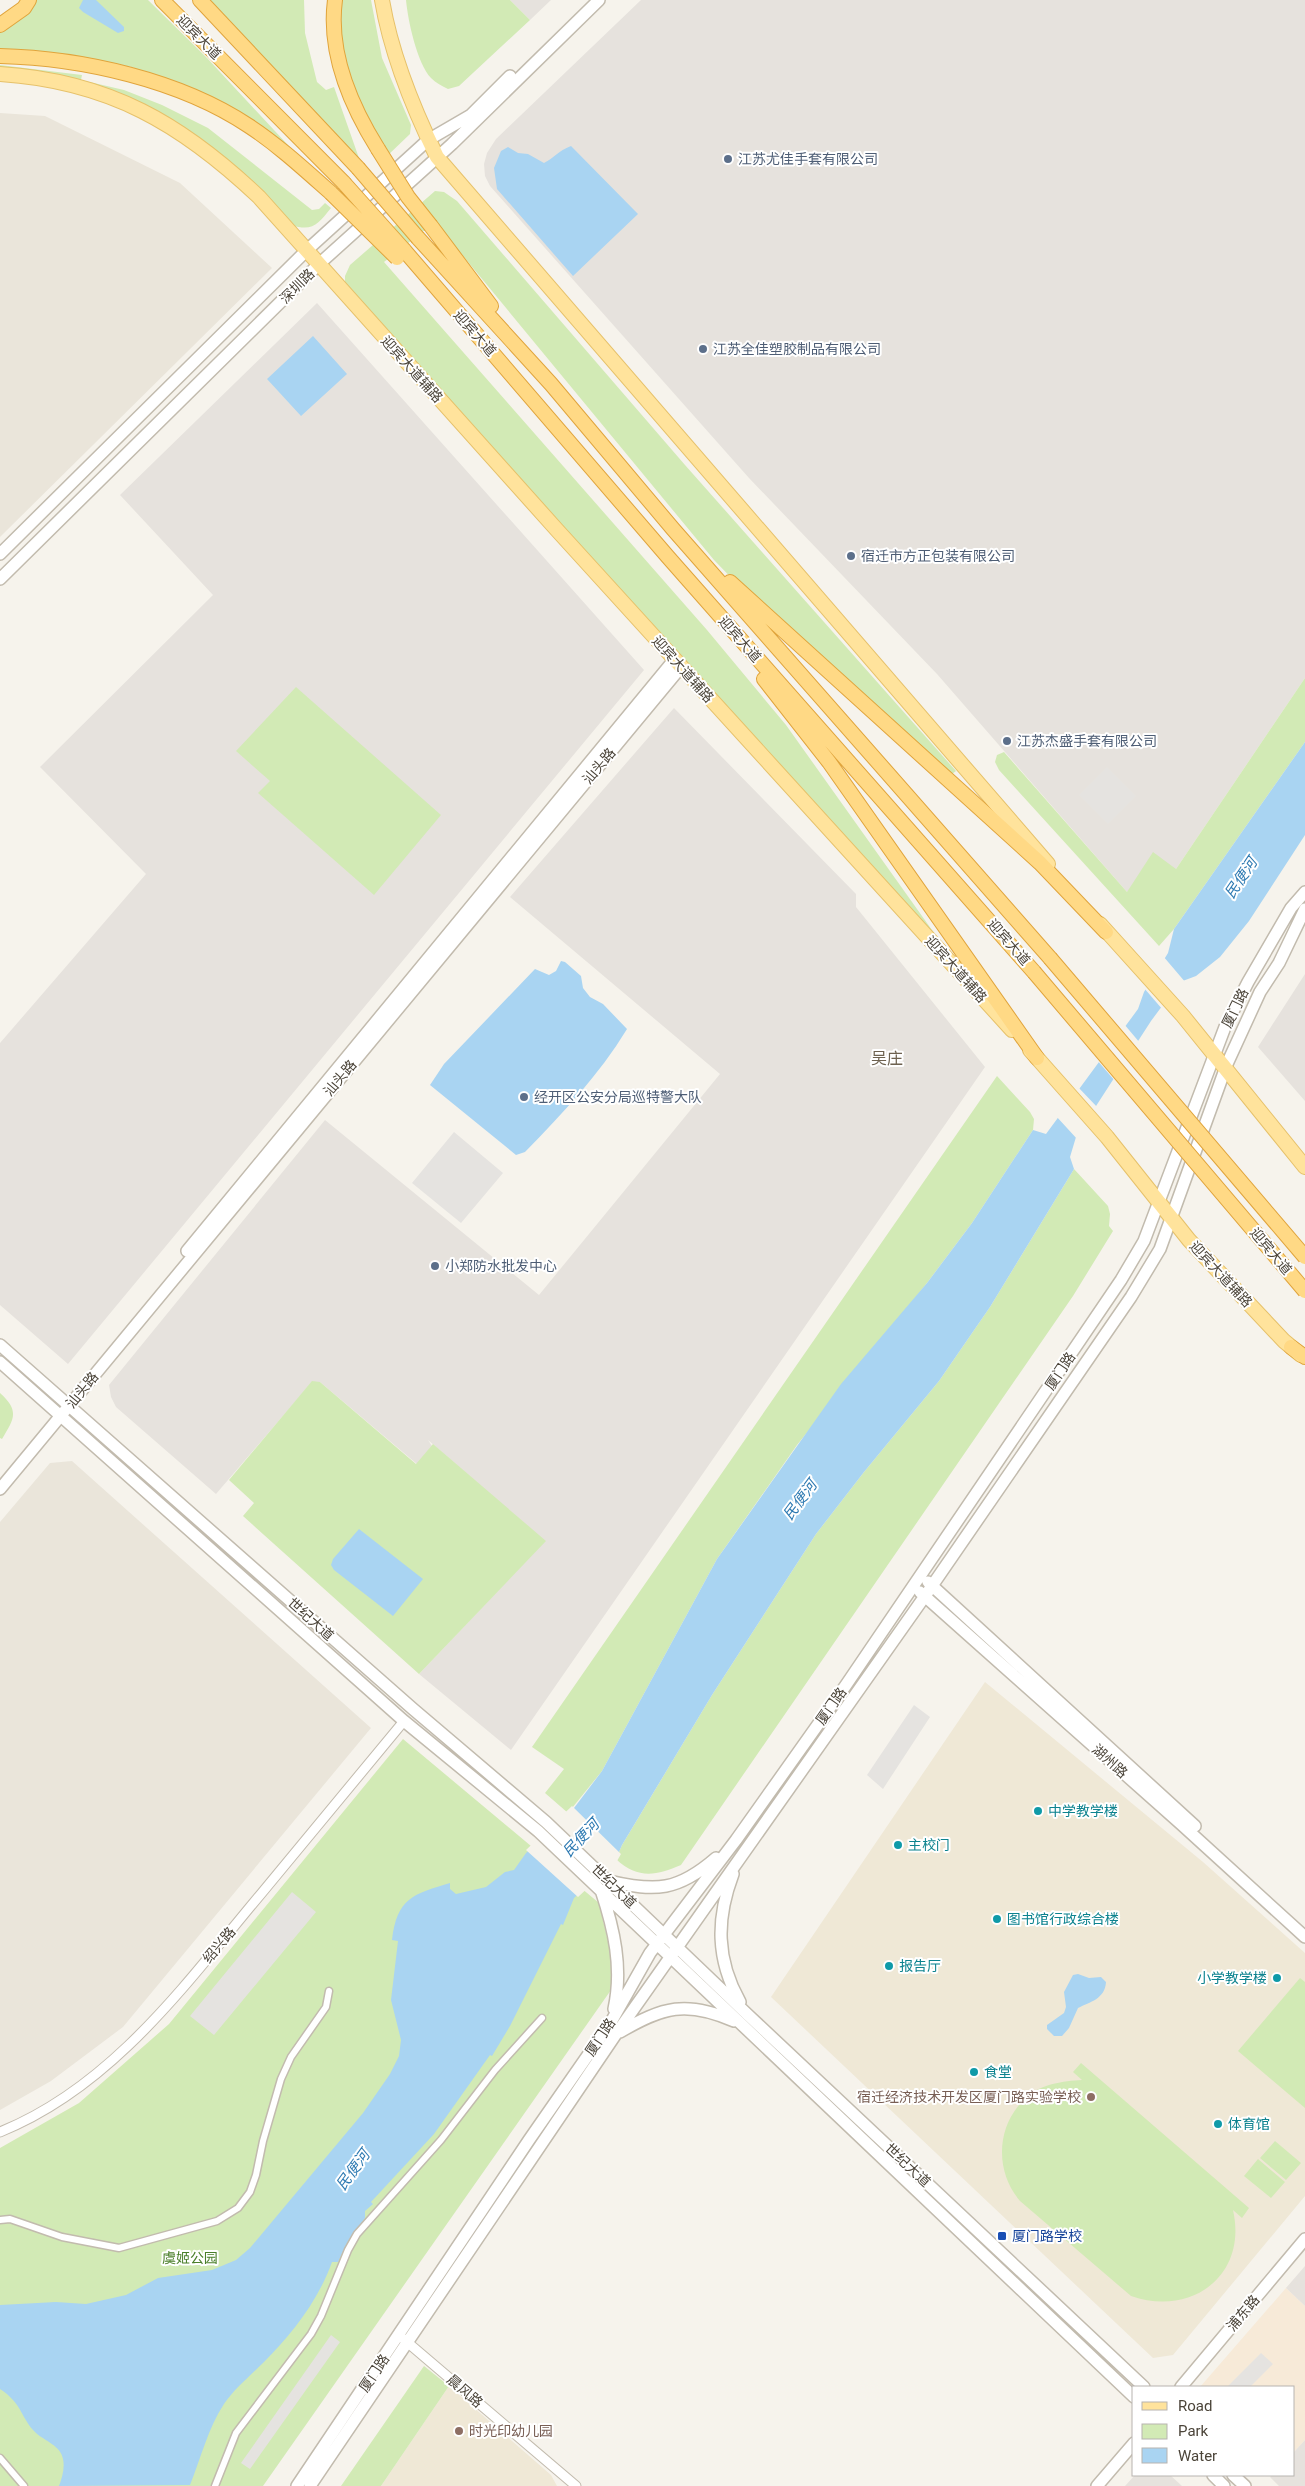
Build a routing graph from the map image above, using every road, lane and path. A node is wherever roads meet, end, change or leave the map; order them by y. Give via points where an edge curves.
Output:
1 (29, 0) edge
2 (162, 0) edge
3 (200, 0) edge
4 (335, 0) edge
5 (382, 0) edge
6 (588, 0) edge
7 (599, 0) edge
8 (0, 25) edge
9 (0, 56) edge
10 (0, 74) edge
11 (428, 140) junction
12 (437, 157) junction
13 (306, 251) junction
14 (401, 254) junction
15 (318, 265) junction
16 (551, 384) junction
17 (673, 528) junction
18 (0, 554) edge
19 (668, 557) junction
20 (0, 579) edge
21 (677, 663) junction
22 (1305, 892) edge
23 (1305, 909) edge
24 (1106, 932) junction
25 (1214, 1054) junction
26 (1037, 1058) junction
27 (1225, 1069) junction
28 (1305, 1166) edge
29 (1159, 1202) junction
30 (1172, 1218) junction
31 (1305, 1257) edge
32 (1305, 1290) edge
33 (0, 1345) edge
34 (1291, 1347) joint
35 (1305, 1357) edge
36 (0, 1362) edge
37 (67, 1403) junction
38 (59, 1413) junction
39 (0, 1478) edge
40 (0, 1489) edge
41 (920, 1576) junction
42 (912, 1586) junction
43 (932, 1586) junction
44 (925, 1596) junction
45 (404, 1721) junction
46 (542, 1826) junction
47 (736, 1840) junction
48 (739, 1858) junction
49 (602, 1882) junction
50 (1305, 1927) edge
51 (1305, 1937) edge
52 (661, 1939) junction
53 (674, 1951) junction
54 (329, 1991) dead end
55 (747, 2014) junction
56 (542, 2018) dead end
57 (611, 2022) junction
58 (740, 2024) junction
59 (616, 2034) junction
60 (0, 2132) edge
61 (0, 2220) edge
62 (1305, 2239) edge
63 (404, 2339) junction
64 (1143, 2386) edge
65 (1182, 2386) edge
66 (1132, 2395) edge
67 (1132, 2445) edge
68 (0, 2458) edge
69 (1214, 2476) edge
70 (1234, 2476) edge
71 (24, 2486) edge
72 (215, 2486) edge
73 (297, 2486) edge
74 (310, 2486) edge
75 (576, 2486) edge
76 (1097, 2486) edge
77 (1224, 2486) edge
78 (1244, 2486) edge

1 - 8 highway via 24,8
2 - 14 highway, 迎宾大道, bridge via 344,183
3 - 16 highway, 迎宾大道, bridge via 358,168
4 - 16 highway, bridge via 336,48 345,81 378,149 408,197
5 - 11 main road via 389,36
6 - 11 street, 深圳路 via 471,115
7 - 12 street, 深圳路
9 - 14 highway, bridge via 31,57 139,76 186,93 249,126
10 - 13 main road, 迎宾大道辅路 via 68,84 114,97 182,132 259,197
11 - 12 main road
11 - 13 street, 深圳路
12 - 15 street, 深圳路
12 - 24 main road
13 - 15 main road, 迎宾大道辅路
13 - 18 street, 深圳路
14 - 19 highway, 迎宾大道
15 - 20 street, 深圳路
15 - 21 main road, 迎宾大道辅路
16 - 17 highway, 迎宾大道
17 - 24 highway via 1040,863
17 - 31 highway, 迎宾大道, bridge via 1050,958
19 - 26 highway via 829,762
19 - 32 highway, 迎宾大道, bridge via 1034,972
21 - 26 main road, 迎宾大道辅路
21 - 37 street, 汕头路
22 - 25 street, 厦门路 via 1291,908 1248,982
23 - 27 street, 厦门路 via 1279,963 1260,992
24 - 25 main road
25 - 27 main road
25 - 29 street, 厦门路
26 - 29 main road, 迎宾大道辅路
27 - 28 main road
27 - 30 street, 厦门路
29 - 30 main road, 迎宾大道辅路
29 - 41 street, 厦门路 via 1144,1241 1121,1280
30 - 34 main road, 迎宾大道辅路
30 - 43 street, 厦门路 via 1160,1249 1131,1297
33 - 37 street, 世纪大道
34 - 35 highway
36 - 38 street, 世纪大道
37 - 38 street, 汕头路
37 - 46 street, 世纪大道
38 - 39 street, 汕头路
38 - 40 street, 汕头路
38 - 45 street, 世纪大道
41 - 42 street, 厦门路
41 - 43 street, 湖州路
42 - 44 street, 湖州路
42 - 47 street, 厦门路
43 - 44 street, 厦门路
43 - 50 street, 湖州路
44 - 48 street, 厦门路
44 - 51 street, 湖州路
45 - 46 street, 世纪大道
45 - 60 street, 绍兴路 via 199,1969 120,2054 59,2101
46 - 49 street, 世纪大道
47 - 49 street via 688,1880 673,1885 639,1888
47 - 52 street, 厦门路
48 - 53 street, 厦门路
48 - 55 street via 725,1896 720,1928 723,1958 731,1986
49 - 52 street, 世纪大道
49 - 57 street via 616,1944 617,1997
52 - 53 street, 世纪大道
52 - 57 street, 厦门路
53 - 55 street, 世纪大道
53 - 58 street, 世纪大道
53 - 59 street, 厦门路
54 - 61 street via 326,2007 291,2057 281,2079 256,2175 250,2192 238,2208 217,2221 120,2248 62,2237 10,2219
55 - 64 street, 世纪大道
56 - 72 street via 495,2070 441,2140 357,2234 321,2316 236,2433
57 - 63 street, 厦门路 via 529,2140
58 - 59 street via 704,2010 671,2009 646,2016
58 - 66 street, 世纪大道
59 - 63 street, 厦门路
62 - 65 street, 浦东路
63 - 73 street, 厦门路
63 - 74 street, 厦门路
63 - 75 street, 晨风路
67 - 76 street
68 - 71 street
69 - 77 street
70 - 78 street

